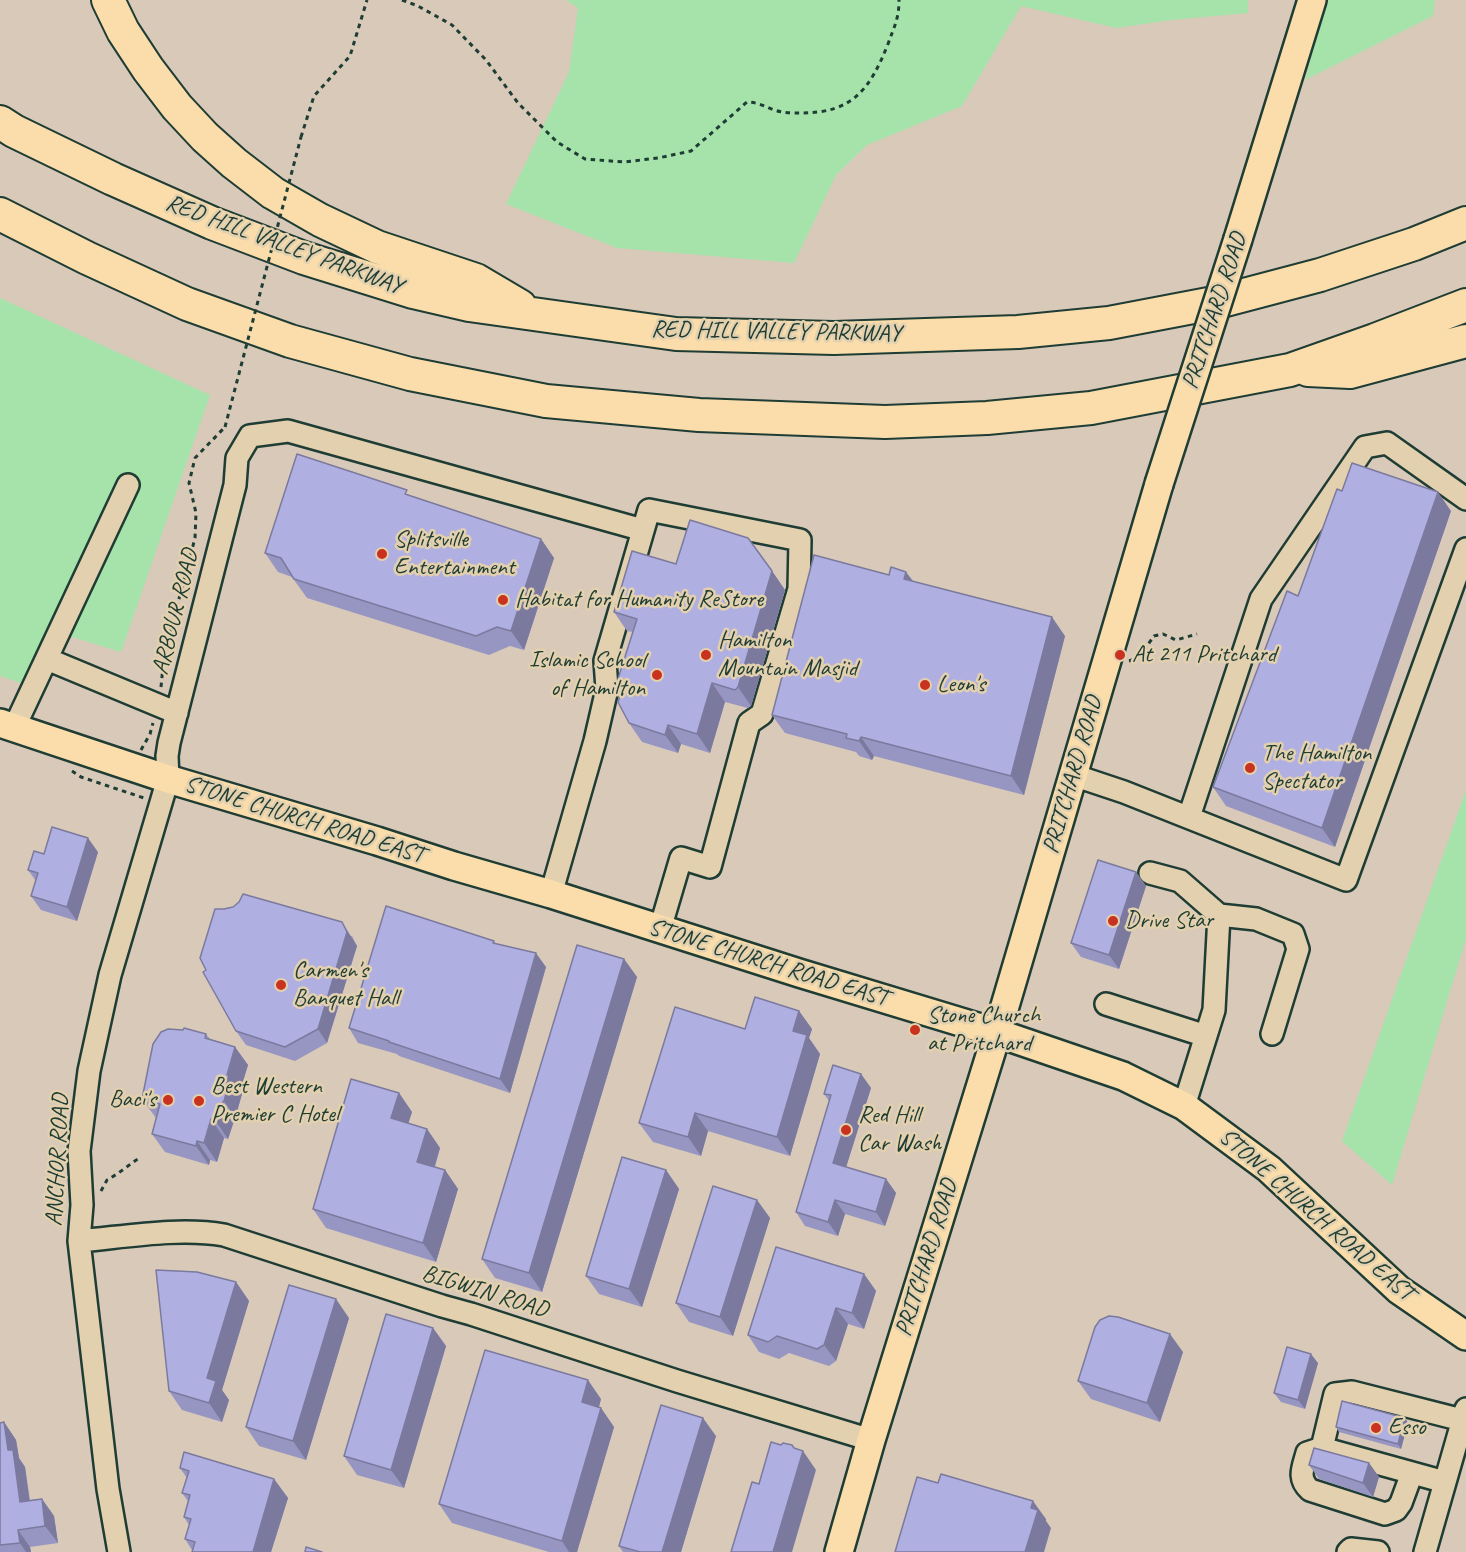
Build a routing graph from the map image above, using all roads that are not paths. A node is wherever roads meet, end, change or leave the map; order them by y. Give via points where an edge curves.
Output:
1 (108, 0) edge
2 (1312, 0) edge
3 (0, 122) edge
4 (0, 214) edge
5 (1466, 223) edge
6 (1466, 305) edge
7 (534, 314) junction
8 (1466, 341) edge
9 (1290, 369) junction
10 (128, 485) dead end
11 (1466, 499) edge
12 (643, 530) junction
13 (1466, 549) edge
14 (47, 659) junction
15 (168, 709) junction
16 (7, 725) edge
17 (1073, 775) junction
18 (168, 779) junction
19 (1190, 817) junction
20 (1150, 873) dead end
21 (552, 894) junction
22 (1219, 915) junction
23 (660, 930) junction
24 (1106, 1004) dead end
25 (997, 1033) junction
26 (1272, 1034) dead end
27 (1206, 1036) junction
28 (1184, 1106) junction
29 (79, 1241) junction
30 (1466, 1336) edge
31 (1465, 1416) edge
32 (871, 1440) junction
33 (1322, 1448) junction
34 (1412, 1473) junction
35 (1445, 1482) junction
36 (119, 1552) edge
37 (839, 1552) edge
38 (1348, 1552) edge
39 (1378, 1552) edge
40 (1425, 1552) edge

1 - 7 highway via 129,40 177,107 234,163 273,193 377,247 476,280
2 - 17 main road, PRITCHARD ROAD, bridge via 1159,484
3 - 7 highway, RED HILL VALLEY PARKWAY via 113,179 304,258 413,292
4 - 9 highway via 187,304 290,341 410,374 546,401 699,415 885,422 987,418 1091,408
5 - 7 highway, RED HILL VALLEY PARKWAY via 1320,276 1214,303 1109,323 1018,332 834,338 676,334
6 - 9 highway
8 - 9 highway via 1350,372
10 - 14 street
11 - 19 street via 1387,442 1365,447 1262,599
12 - 15 street, ARBOUR ROAD via 288,430 250,436 237,458 235,485
12 - 21 street via 605,661 607,689
12 - 23 street via 649,510 800,540 798,589 762,714 749,723 710,867 681,858
13 - 19 street via 1346,880
14 - 15 street
14 - 16 street
15 - 18 street, ARBOUR ROAD
16 - 18 main road, STONE CHURCH ROAD EAST
17 - 19 street
17 - 25 main road, PRITCHARD ROAD
18 - 21 main road, STONE CHURCH ROAD EAST
18 - 29 street, ANCHOR ROAD via 110,975 89,1071 79,1151
20 - 22 street via 1180,881
21 - 23 main road, STONE CHURCH ROAD EAST
22 - 26 street via 1256,919 1293,934 1298,949
22 - 27 street via 1214,1010
23 - 25 main road, STONE CHURCH ROAD EAST
24 - 27 street
25 - 28 main road, STONE CHURCH ROAD EAST via 1123,1076
25 - 32 main road, PRITCHARD ROAD
27 - 28 street
28 - 30 main road, STONE CHURCH ROAD EAST via 1269,1169 1399,1290
29 - 32 street, BIGWIN ROAD via 185,1231 224,1235
29 - 36 street, ANCHOR ROAD via 108,1490
31 - 33 street via 1352,1392 1335,1394
31 - 35 street
32 - 37 main road, PRITCHARD ROAD
33 - 34 street
33 - 34 street via 1307,1453 1304,1484 1310,1490 1385,1514 1401,1503
34 - 35 street
35 - 40 street
38 - 39 street

